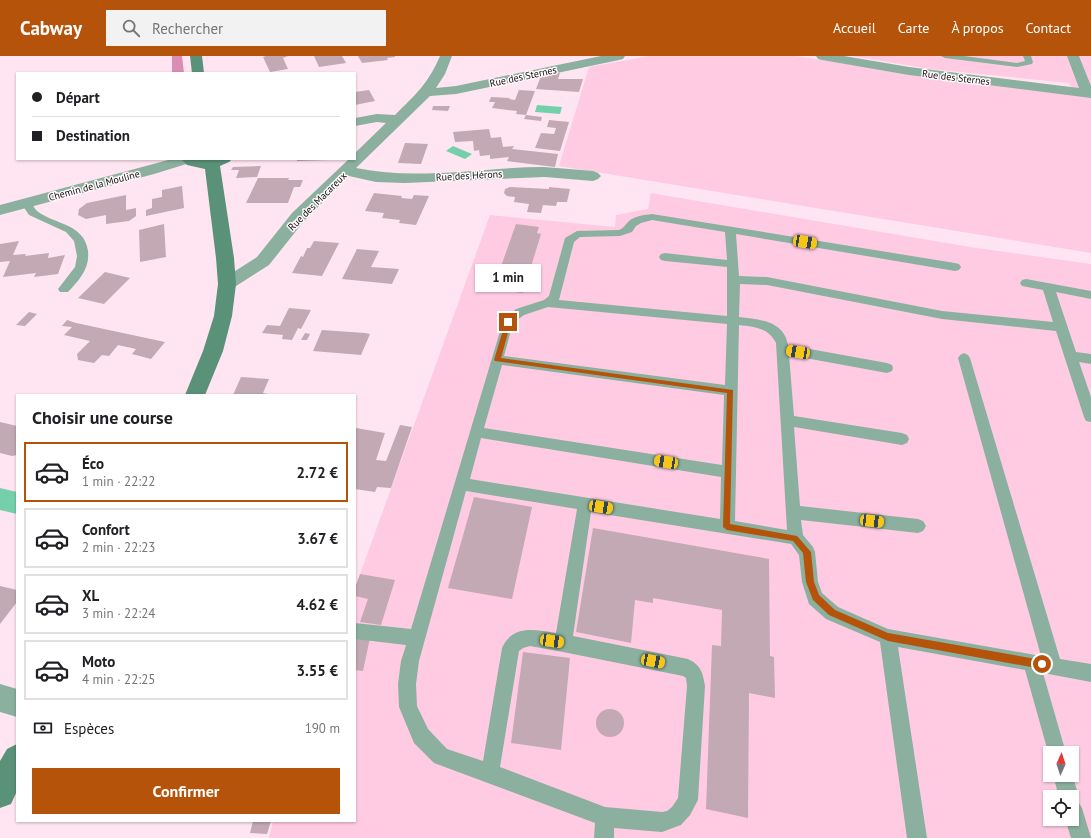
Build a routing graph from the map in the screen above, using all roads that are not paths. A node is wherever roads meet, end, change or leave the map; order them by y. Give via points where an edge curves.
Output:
1 (196, 56) edge
2 (446, 56) edge
3 (619, 56) edge
4 (822, 56) edge
5 (945, 56) edge
6 (1027, 56) edge
7 (1073, 56) edge
8 (587, 59) edge
9 (198, 72) edge
10 (426, 92) junction
11 (1089, 94) edge
12 (399, 119) junction
13 (356, 122) edge
14 (185, 160) edge
15 (190, 160) edge
16 (218, 161) edge
17 (346, 171) junction
18 (593, 176) dead end
19 (26, 203) junction
20 (0, 210) edge
21 (730, 230) junction
22 (665, 257) dead end
23 (733, 264) junction
24 (955, 267) dead end
25 (734, 280) junction
26 (1026, 283) dead end
27 (227, 284) junction
28 (1048, 287) junction
29 (64, 288) dead end
30 (1091, 295) edge
31 (548, 303) junction
32 (732, 320) junction
33 (1062, 327) junction
34 (783, 349) junction
35 (1071, 356) junction
36 (964, 358) dead end
37 (1091, 359) edge
38 (497, 360) junction
39 (887, 368) dead end
40 (731, 391) junction
41 (195, 394) edge
42 (1091, 417) edge
43 (787, 420) junction
44 (476, 432) junction
45 (902, 439) dead end
46 (729, 472) junction
47 (462, 484) junction
48 (585, 504) junction
49 (793, 512) junction
50 (918, 526) dead end
51 (727, 527) junction
52 (795, 538) junction
53 (356, 631) edge
54 (888, 637) junction
55 (416, 638) junction
56 (563, 643) junction
57 (1031, 662) junction
58 (1053, 666) junction
59 (1091, 673) edge
60 (0, 698) edge
61 (16, 703) edge
62 (1054, 746) edge
63 (16, 761) edge
64 (490, 773) junction
65 (0, 793) edge
66 (605, 817) junction
67 (1077, 826) edge
68 (604, 838) edge
69 (917, 838) edge
70 (1081, 838) edge

1 - 9 main road
2 - 10 street, Rue des Macareux via 439,74
3 - 8 street, Rue des Sternes
4 - 11 street, Rue des Sternes via 916,72
5 - 6 lane via 1017,66 1029,62
7 - 11 street
8 - 10 street, Rue des Sternes via 456,90
10 - 12 street, Rue des Macareux
12 - 13 street via 377,118
12 - 17 street, Rue des Macareux
14 - 19 street, Chemin de la Mouline
15 - 16 main road via 197,164
16 - 27 main road
17 - 18 street, Rue des Hérons via 376,177 405,178 545,172
17 - 27 street, Rue des Macareux via 298,218 263,261
19 - 20 street, Chemin de la Mouline
19 - 29 lane via 32,213 72,231 81,242 83,257 80,271
21 - 23 lane
21 - 24 lane
21 - 31 lane via 652,217 639,219 631,224 628,230 620,233 577,234 569,240 554,298
22 - 23 lane
23 - 25 lane
25 - 32 lane
25 - 33 lane via 767,281 942,315
26 - 28 lane
27 - 41 main road via 223,316 213,351
28 - 30 lane
28 - 33 lane
31 - 32 lane
31 - 38 lane via 520,312 508,322
32 - 34 lane via 771,327 778,335
32 - 40 lane
33 - 35 lane
34 - 39 lane
34 - 43 lane
35 - 37 lane
35 - 42 lane
36 - 58 lane
38 - 40 lane
38 - 44 lane
40 - 46 lane
43 - 45 lane
43 - 49 lane
44 - 46 lane
44 - 47 lane
46 - 51 lane
47 - 48 lane
47 - 55 lane
48 - 51 lane
48 - 56 lane
49 - 50 lane
49 - 52 lane
51 - 52 lane
52 - 54 lane via 807,552 810,582 816,598 832,613
53 - 55 lane
54 - 57 lane
54 - 69 lane
55 - 64 lane via 407,684 408,707 421,736 442,756
56 - 64 lane via 525,638 513,645
56 - 66 lane via 684,667 691,671 696,679 688,800 683,809 670,820 660,823
57 - 58 lane
57 - 62 lane
58 - 59 lane
60 - 61 street
63 - 65 main road
64 - 66 lane
66 - 68 lane
67 - 70 lane

